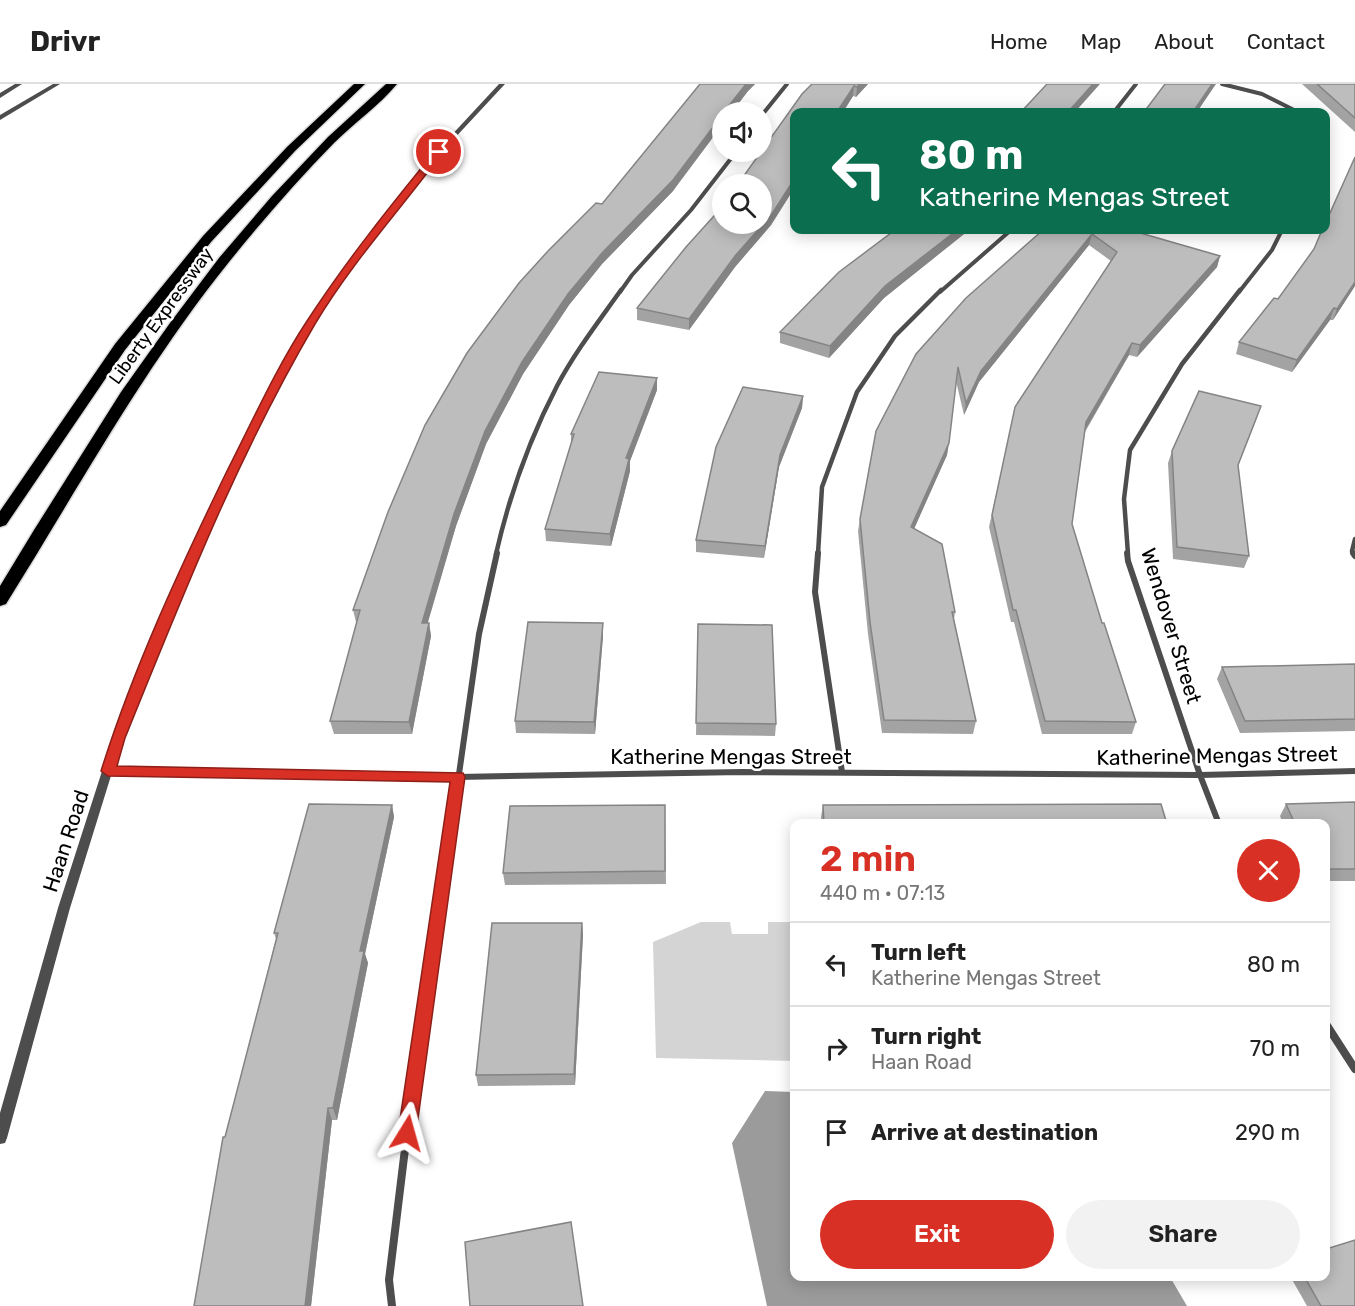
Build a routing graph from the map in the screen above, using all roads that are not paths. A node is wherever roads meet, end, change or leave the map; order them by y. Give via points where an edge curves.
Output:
1 (19, 84) edge
2 (57, 84) edge
3 (360, 84) edge
4 (392, 84) edge
5 (502, 84) edge
6 (787, 84) edge
7 (1136, 84) edge
8 (1222, 84) edge
9 (0, 96) edge
10 (772, 103) edge
11 (1117, 108) edge
12 (1290, 108) edge
13 (0, 118) edge
14 (728, 162) edge
15 (1006, 234) edge
16 (1280, 234) edge
17 (0, 522) edge
18 (1355, 539) edge
19 (1355, 556) edge
20 (0, 600) edge
21 (108, 771) junction
22 (1355, 771) edge
23 (842, 772) junction
24 (1200, 775) junction
25 (458, 777) junction
26 (1218, 819) edge
27 (1330, 1030) edge
28 (1355, 1069) edge
29 (0, 1138) edge
30 (392, 1306) edge

1 - 9 street
2 - 13 street
3 - 17 highway, Liberty Expressway via 207,239 120,347
4 - 20 highway, Liberty Expressway via 268,205 196,295 76,470
5 - 21 street, Haan Road via 423,169 311,322 192,557
6 - 10 street
7 - 11 street
8 - 12 street via 1262,94
14 - 25 street via 632,275 557,386 503,523 479,634
15 - 23 street via 895,336 857,392 822,487 815,592
16 - 24 street, Wendover Street via 1272,250 1182,364 1130,450 1124,499 1128,561
18 - 19 street
21 - 25 street, Katherine Mengas Street
21 - 29 street, Haan Road via 63,908
22 - 24 street, Katherine Mengas Street
23 - 24 street, Katherine Mengas Street
23 - 25 street, Katherine Mengas Street
24 - 26 street, Wendover Street
25 - 30 street via 404,1157 389,1280
27 - 28 street

